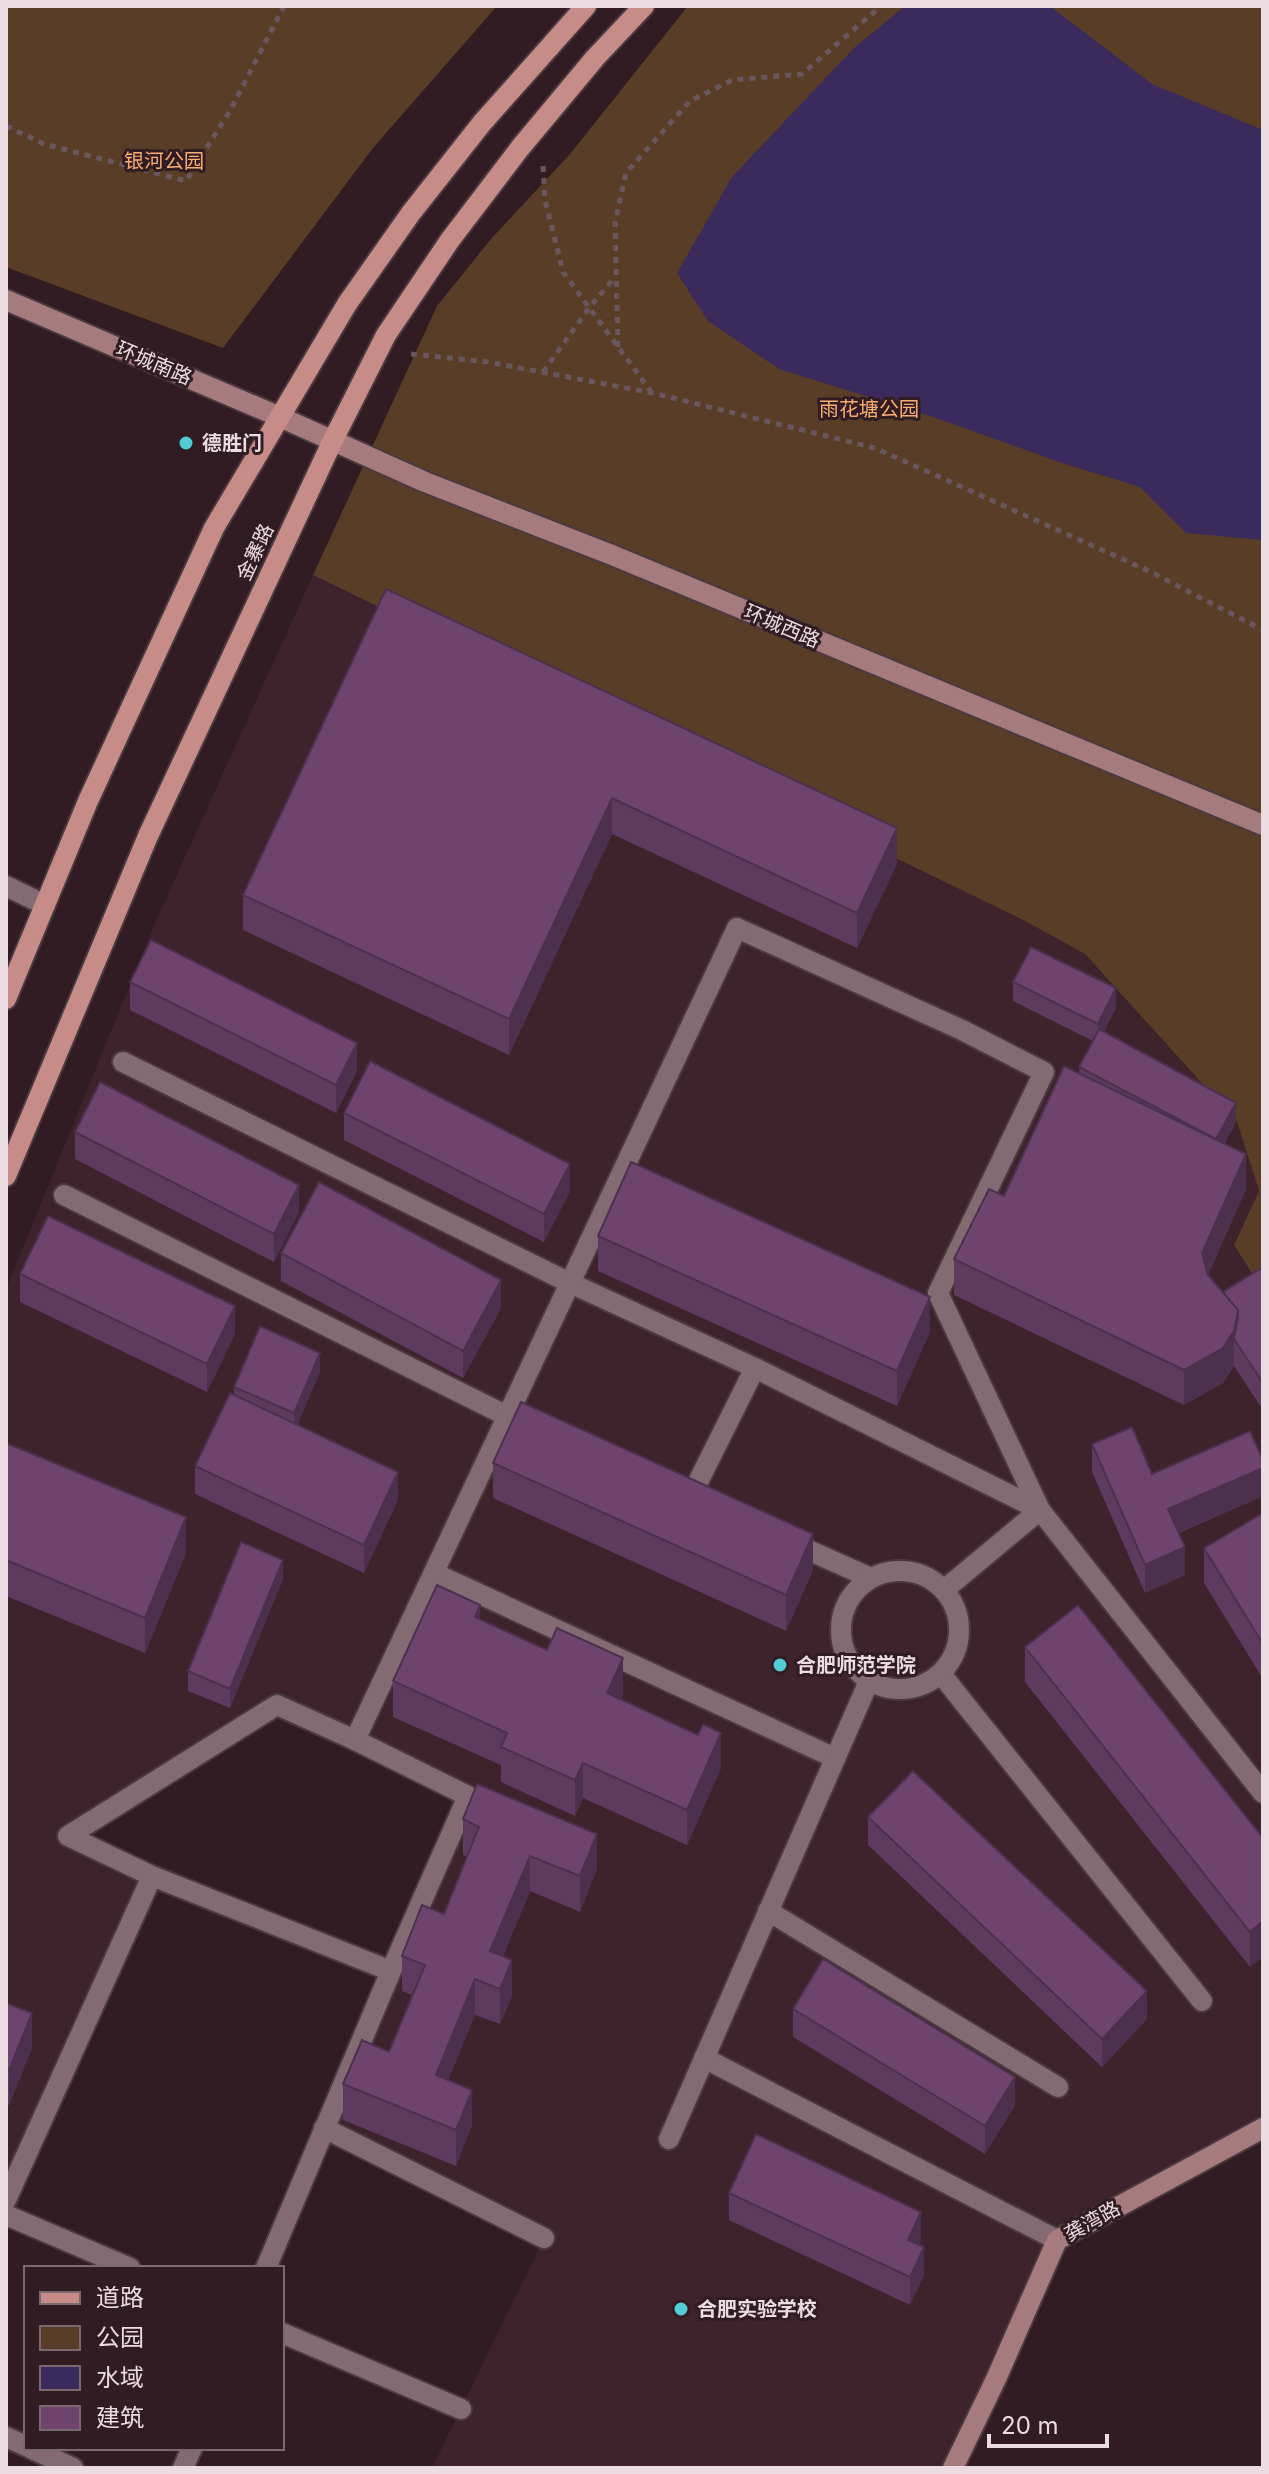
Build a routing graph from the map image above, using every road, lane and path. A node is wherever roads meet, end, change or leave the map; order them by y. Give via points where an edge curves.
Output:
1 (284, 6) edge
2 (586, 6) edge
3 (644, 6) edge
4 (881, 6) edge
5 (6, 126) edge
6 (543, 164) dead end
7 (616, 276) junction
8 (6, 300) edge
9 (589, 308) junction
10 (618, 347) junction
11 (378, 351) junction
12 (543, 372) junction
13 (653, 393) junction
14 (280, 417) junction
15 (302, 426) joint
16 (333, 440) junction
17 (1263, 630) edge
18 (1263, 825) edge
19 (6, 886) edge
20 (45, 905) junction
21 (6, 999) edge
22 (123, 1062) dead end
23 (6, 1176) edge
24 (64, 1195) dead end
25 (570, 1283) junction
26 (755, 1368) junction
27 (507, 1417) junction
28 (535, 1429) edge
29 (690, 1498) edge
30 (1040, 1510) junction
31 (774, 1534) edge
32 (434, 1573) junction
33 (871, 1578) junction
34 (944, 1590) junction
35 (941, 1674) junction
36 (869, 1681) junction
37 (355, 1740) junction
38 (835, 1758) junction
39 (1263, 1793) edge
40 (152, 1876) junction
41 (768, 1911) junction
42 (391, 1971) junction
43 (1202, 2001) dead end
44 (704, 2058) junction
45 (1058, 2087) dead end
46 (324, 2128) junction
47 (1263, 2128) edge
48 (669, 2139) dead end
49 (6, 2200) edge
50 (6, 2215) edge
51 (544, 2238) dead end
52 (1057, 2240) junction
53 (125, 2266) edge
54 (267, 2266) edge
55 (284, 2334) edge
56 (461, 2409) dead end
57 (34, 2450) edge
58 (73, 2468) edge
59 (953, 2468) edge

1 - 5 path via 231,109 186,181 44,144
2 - 14 main road via 411,213 347,304
3 - 11 main road, 金寨路 via 520,148 450,240
4 - 7 path via 802,74 732,80 690,101 626,173 615,223
6 - 9 path via 545,200 563,272
7 - 9 path
7 - 10 path
8 - 14 street, 环城南路
9 - 10 path
9 - 12 path
10 - 13 path
11 - 12 path
11 - 16 main road, 金寨路
12 - 13 path
13 - 17 path via 875,448 1149,571
14 - 15 street, 环城南路
14 - 20 main road via 214,528
15 - 16 street, 环城西路
16 - 18 street, 环城西路
16 - 23 main road, 金寨路 via 148,836
19 - 20 street
20 - 21 main road
22 - 25 street
24 - 27 street
25 - 26 street
25 - 27 street
25 - 30 street via 737,928 962,1030 1044,1072 938,1293
26 - 29 street
26 - 30 street
27 - 28 street
27 - 32 street
30 - 34 street
30 - 39 street
31 - 33 street
32 - 37 street
32 - 38 street
33 - 34 street via 911,1571
33 - 36 street via 844,1608 840,1629 853,1668
34 - 35 street via 960,1623 959,1642
35 - 36 street via 907,1690
35 - 43 street
36 - 38 street
37 - 40 street via 277,1705 68,1836
37 - 42 street via 468,1796
38 - 41 street
40 - 42 street
40 - 49 street
41 - 44 street
41 - 45 street
42 - 46 street
44 - 48 street
44 - 52 street
46 - 51 street
46 - 54 street
47 - 52 street, 龚湾路
50 - 53 street
52 - 59 street, 龚湾路
55 - 56 street
57 - 58 street

